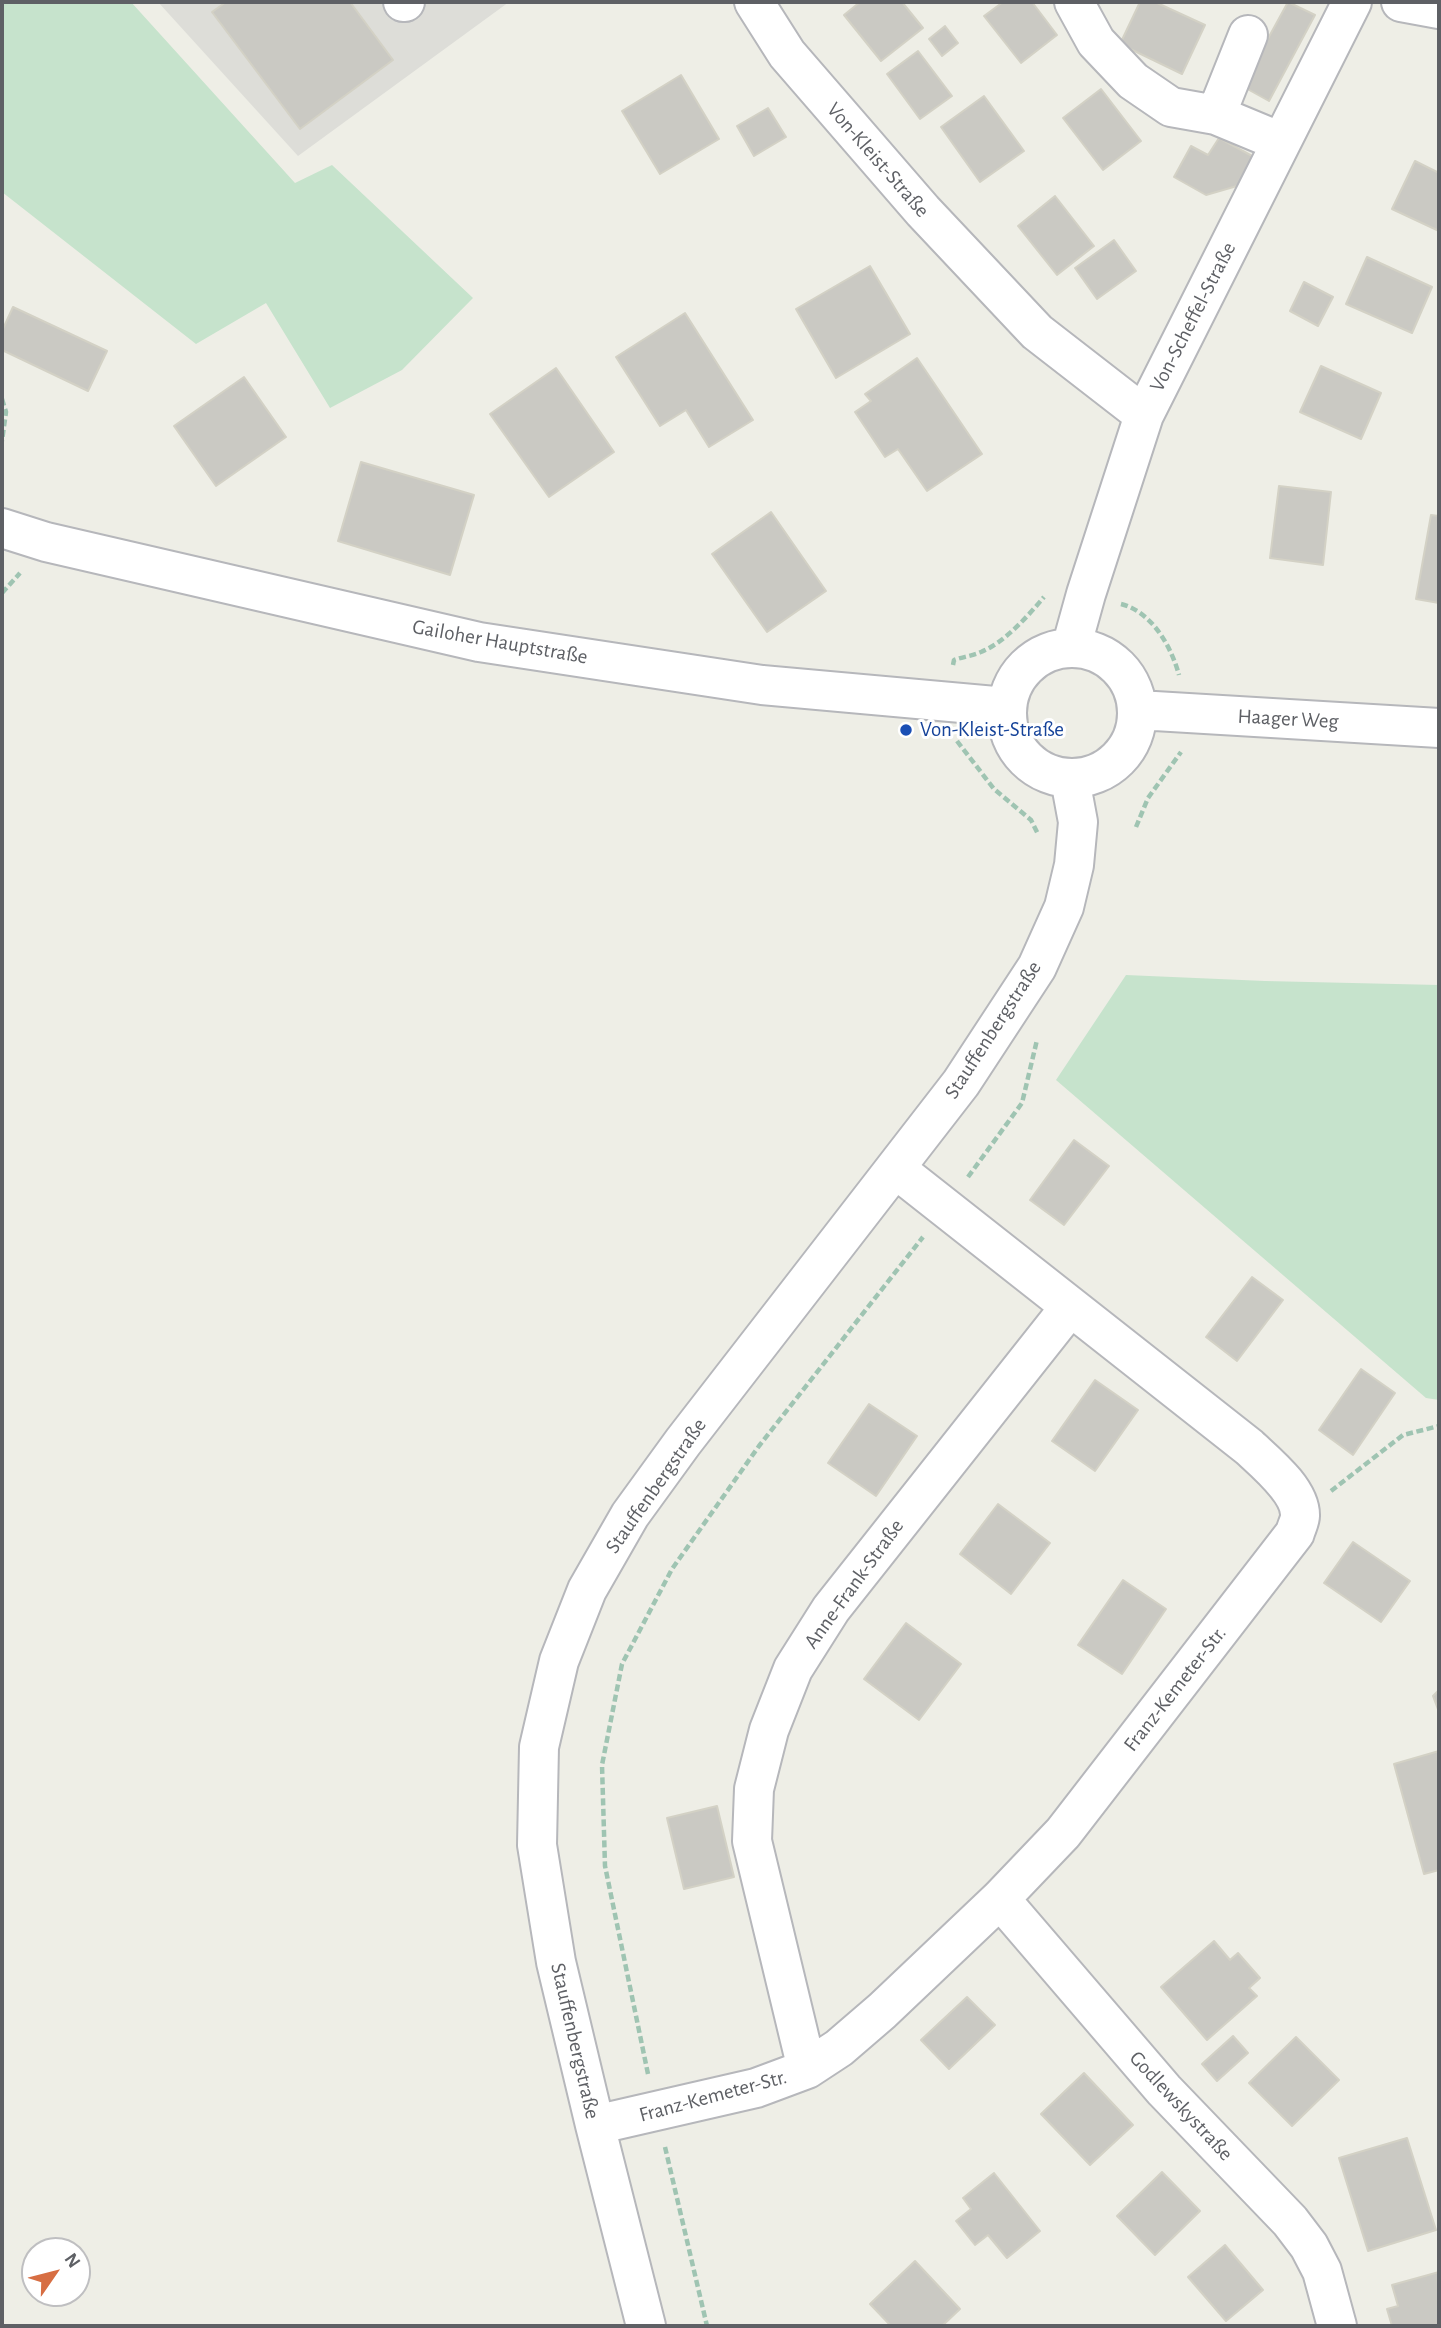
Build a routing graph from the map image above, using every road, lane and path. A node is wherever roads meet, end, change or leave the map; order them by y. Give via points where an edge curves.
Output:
1 (754, 2) edge
2 (1074, 2) edge
3 (1352, 2) edge
4 (1401, 2) edge
5 (1439, 9) edge
6 (1248, 35) dead end
7 (1216, 115) junction
8 (1281, 142) junction
9 (2, 398) edge
10 (1144, 415) junction
11 (2, 441) edge
12 (2, 528) edge
13 (1086, 593) junction
14 (1071, 648) junction
15 (949, 702) junction
16 (1006, 707) junction
17 (1138, 710) junction
18 (1184, 713) junction
19 (1439, 728) edge
20 (1070, 779) junction
21 (1136, 827) dead end
22 (1042, 842) dead end
23 (1022, 1103) dead end
24 (896, 1169) junction
25 (946, 1207) junction
26 (1070, 1307) junction
27 (1439, 1426) edge
28 (1300, 1514) junction
29 (1000, 1899) junction
30 (807, 2069) junction
31 (656, 2111) junction
32 (595, 2125) junction
33 (646, 2326) edge
34 (707, 2326) edge
35 (1337, 2326) edge

1 - 10 street, Von-Kleist-Straße via 787,54 923,211 1037,331
2 - 7 street via 1096,41 1133,81 1171,107
3 - 8 street, Von-Scheffel-Straße
4 - 5 street
6 - 7 street
7 - 8 street
8 - 10 street, Von-Scheffel-Straße
9 - 11 path via 6,412
10 - 13 street, Von-Scheffel-Straße
12 - 15 street, Gailoher Hauptstraße via 479,642 761,685
13 - 14 street, Von-Scheffel-Straße
13 - 15 path via 1054,585 1008,634 982,652 954,660
13 - 18 path via 1131,606 1156,626 1175,660
14 - 16 street via 1035,659 1011,688
14 - 17 street via 1091,650 1108,659 1133,689
15 - 16 street, Gailoher Hauptstraße
15 - 22 path via 946,734 1031,821
16 - 20 street via 1016,748 1049,775
17 - 18 street, Haager Weg
17 - 20 street via 1135,732 1110,767
18 - 19 street, Haager Weg
18 - 21 path via 1186,745 1148,798
20 - 24 street, Stauffenbergstraße via 1078,822 1064,907 1037,967 961,1083
23 - 25 path
24 - 25 street
24 - 32 street, Stauffenbergstraße via 630,1516 587,1590 559,1661 539,1747 537,1845 556,1962
25 - 26 street
25 - 31 path via 759,1446 672,1569 622,1664 602,1765 605,1866
26 - 28 street via 1249,1447 1281,1477
26 - 30 street, Anne-Frank-Straße via 831,1609 793,1669 769,1730 754,1789 752,1841
27 - 28 path via 1403,1435
28 - 29 street, Franz-Kemeter-Str. via 1295,1533 1269,1568 1063,1833
29 - 30 street, Franz-Kemeter-Str. via 882,2011
29 - 35 street, Godlewskystraße via 1164,2090 1290,2221 1322,2272
30 - 31 street, Franz-Kemeter-Str. via 756,2088
31 - 32 street, Franz-Kemeter-Str.
31 - 34 path
32 - 33 street, Stauffenbergstraße

